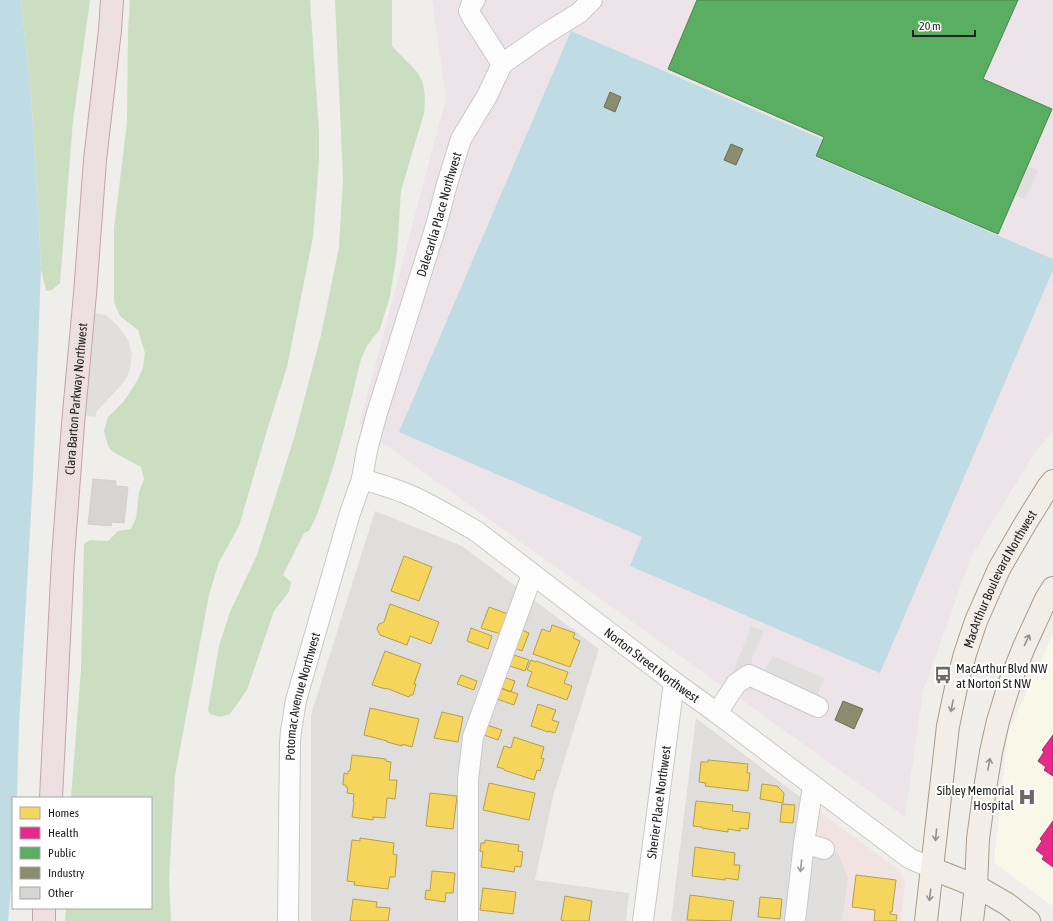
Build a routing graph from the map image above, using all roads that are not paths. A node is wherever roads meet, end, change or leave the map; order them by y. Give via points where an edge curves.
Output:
1 (112, 0) edge
2 (475, 0) edge
3 (568, 0) edge
4 (580, 0) edge
5 (592, 0) edge
6 (502, 64) junction
7 (362, 478) junction
8 (1053, 480) edge
9 (532, 575) junction
10 (1051, 597) edge
11 (674, 682) junction
12 (818, 707) dead end
13 (717, 713) junction
14 (813, 786) junction
15 (50, 797) edge
16 (804, 843) junction
17 (824, 848) dead end
18 (933, 869) junction
19 (976, 886) junction
20 (44, 909) edge
21 (44, 921) edge
22 (288, 921) edge
23 (468, 921) edge
24 (643, 921) edge
25 (795, 921) edge
26 (926, 921) edge
27 (972, 921) edge
28 (1029, 921) edge

1 - 15 highway, Clara Barton Parkway Northwest via 95,160 86,294 73,424
2 - 6 street via 469,11
3 - 4 street
5 - 6 street, Dalecarlia Place Northwest via 579,13
6 - 7 street, Dalecarlia Place Northwest via 462,139 377,413
7 - 9 street, Norton Street Northwest via 406,494 451,516 476,531
7 - 22 street, Potomac Avenue Northwest via 293,712
8 -> 18 main road, MacArthur Boulevard Northwest via 999,569 976,621 965,654 948,726
9 - 11 street, Norton Street Northwest
9 - 23 street via 473,737 468,780
19 -> 10 main road via 978,839 998,721 1024,647
11 - 13 street, Norton Street Northwest
11 - 24 street, Sherier Place Northwest
12 - 13 street via 749,675 736,684
13 - 14 street, Norton Street Northwest
14 - 16 street
14 - 18 street, Norton Street Northwest via 909,858
16 - 17 street
16 -> 25 street via 802,900
18 - 19 main road
18 -> 26 main road, MacArthur Boulevard Northwest
19 - 27 main road
19 - 28 main road via 1007,904
20 - 21 highway

